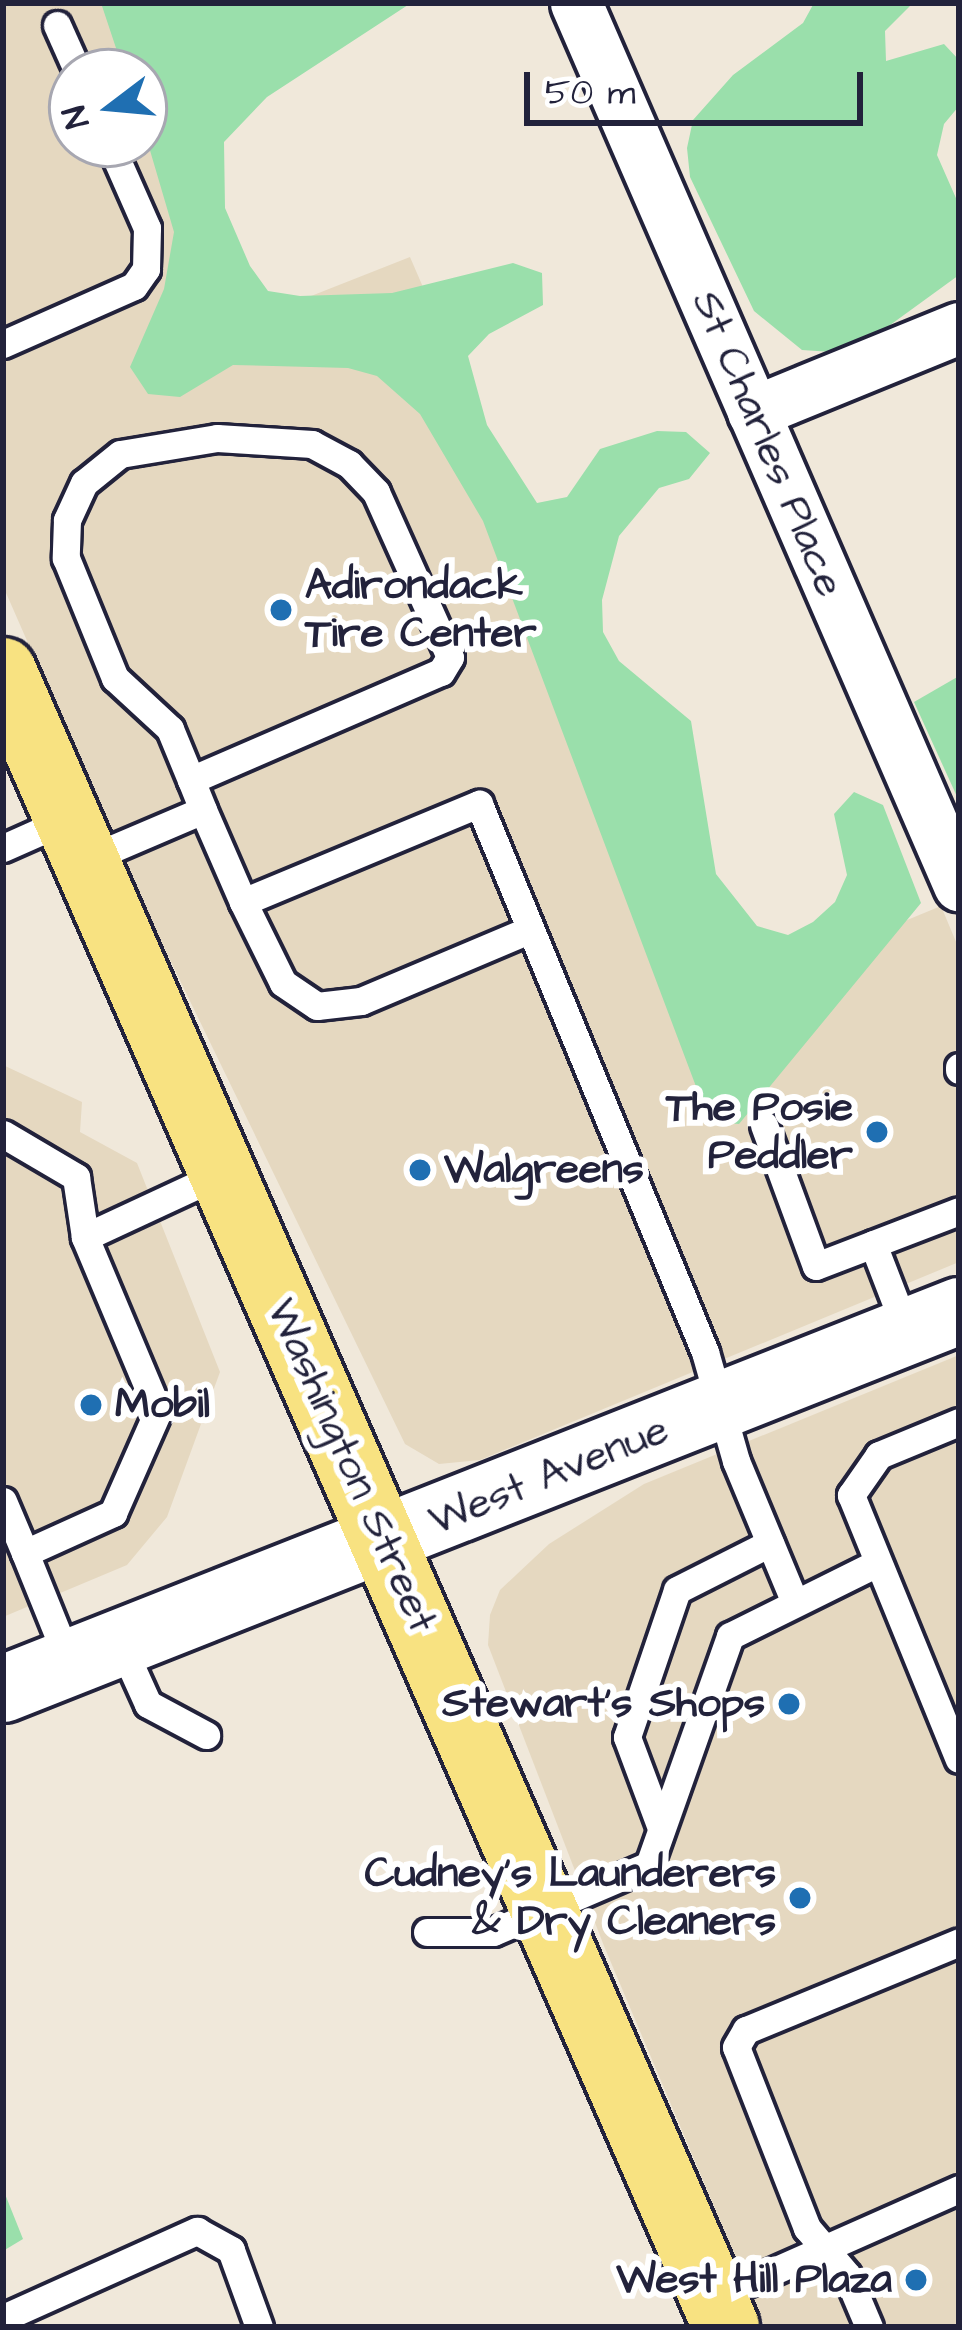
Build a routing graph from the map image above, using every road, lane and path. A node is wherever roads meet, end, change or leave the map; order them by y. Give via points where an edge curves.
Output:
1 (576, 3) edge
2 (58, 25) dead end
3 (68, 48) edge
4 (121, 168) edge
5 (959, 328) edge
6 (3, 344) edge
7 (753, 412) junction
8 (3, 671) edge
9 (191, 780) junction
10 (203, 810) junction
11 (77, 840) junction
12 (3, 848) edge
13 (959, 885) edge
14 (243, 902) junction
15 (529, 930) junction
16 (764, 1125) dead end
17 (3, 1134) edge
18 (224, 1173) junction
19 (959, 1211) edge
20 (85, 1238) junction
21 (873, 1244) junction
22 (933, 1321) edge
23 (721, 1408) junction
24 (959, 1422) edge
25 (3, 1502) edge
26 (384, 1542) junction
27 (770, 1543) junction
28 (25, 1552) junction
29 (873, 1565) junction
30 (794, 1600) junction
31 (95, 1652) junction
32 (3, 1689) edge
33 (206, 1735) dead end
34 (959, 1759) edge
35 (662, 1828) junction
36 (546, 1911) junction
37 (427, 1932) dead end
38 (959, 1942) edge
39 (959, 2189) edge
40 (824, 2248) junction
41 (719, 2313) edge
42 (3, 2318) edge
43 (260, 2327) edge
44 (869, 2327) edge

1 - 7 street, St Charles Place
2 - 3 lane
4 - 6 lane via 147,228 146,269 134,286
5 - 7 street
7 - 13 street, St Charles Place
8 - 11 highway, Washington Street
9 - 9 lane via 170,730 116,678 66,558 67,520 84,483 120,454 217,438 312,444 349,464 376,492 450,657 441,672
9 - 10 lane
10 - 11 lane
10 - 14 lane
11 - 12 lane
11 - 18 highway, Washington Street
14 - 15 lane via 275,973 317,1006 361,1001
14 - 15 lane via 478,804
15 - 23 lane via 705,1352
16 - 21 lane via 816,1266
17 - 20 lane via 76,1177
18 - 20 lane
18 - 26 highway, Washington Street
19 - 21 lane
20 - 28 lane via 158,1411 113,1514
21 - 22 lane
22 - 23 street, West Avenue
23 - 26 street, West Avenue
23 - 27 lane
24 - 29 lane via 879,1455 861,1473 850,1495
25 - 28 lane
26 - 31 street, West Avenue
26 - 36 highway, Washington Street
27 - 30 lane
27 - 35 lane via 677,1590 627,1737
28 - 31 lane
29 - 30 lane
29 - 34 lane
30 - 35 lane via 730,1636
31 - 32 street, West Avenue
31 - 33 lane via 148,1704
35 - 36 lane via 650,1865
36 - 37 lane via 493,1932
36 - 41 highway, Washington Street
38 - 40 lane via 739,2038 737,2058 807,2228
39 - 40 lane
40 - 41 lane
40 - 44 lane via 847,2275
42 - 43 lane via 197,2231 231,2250

